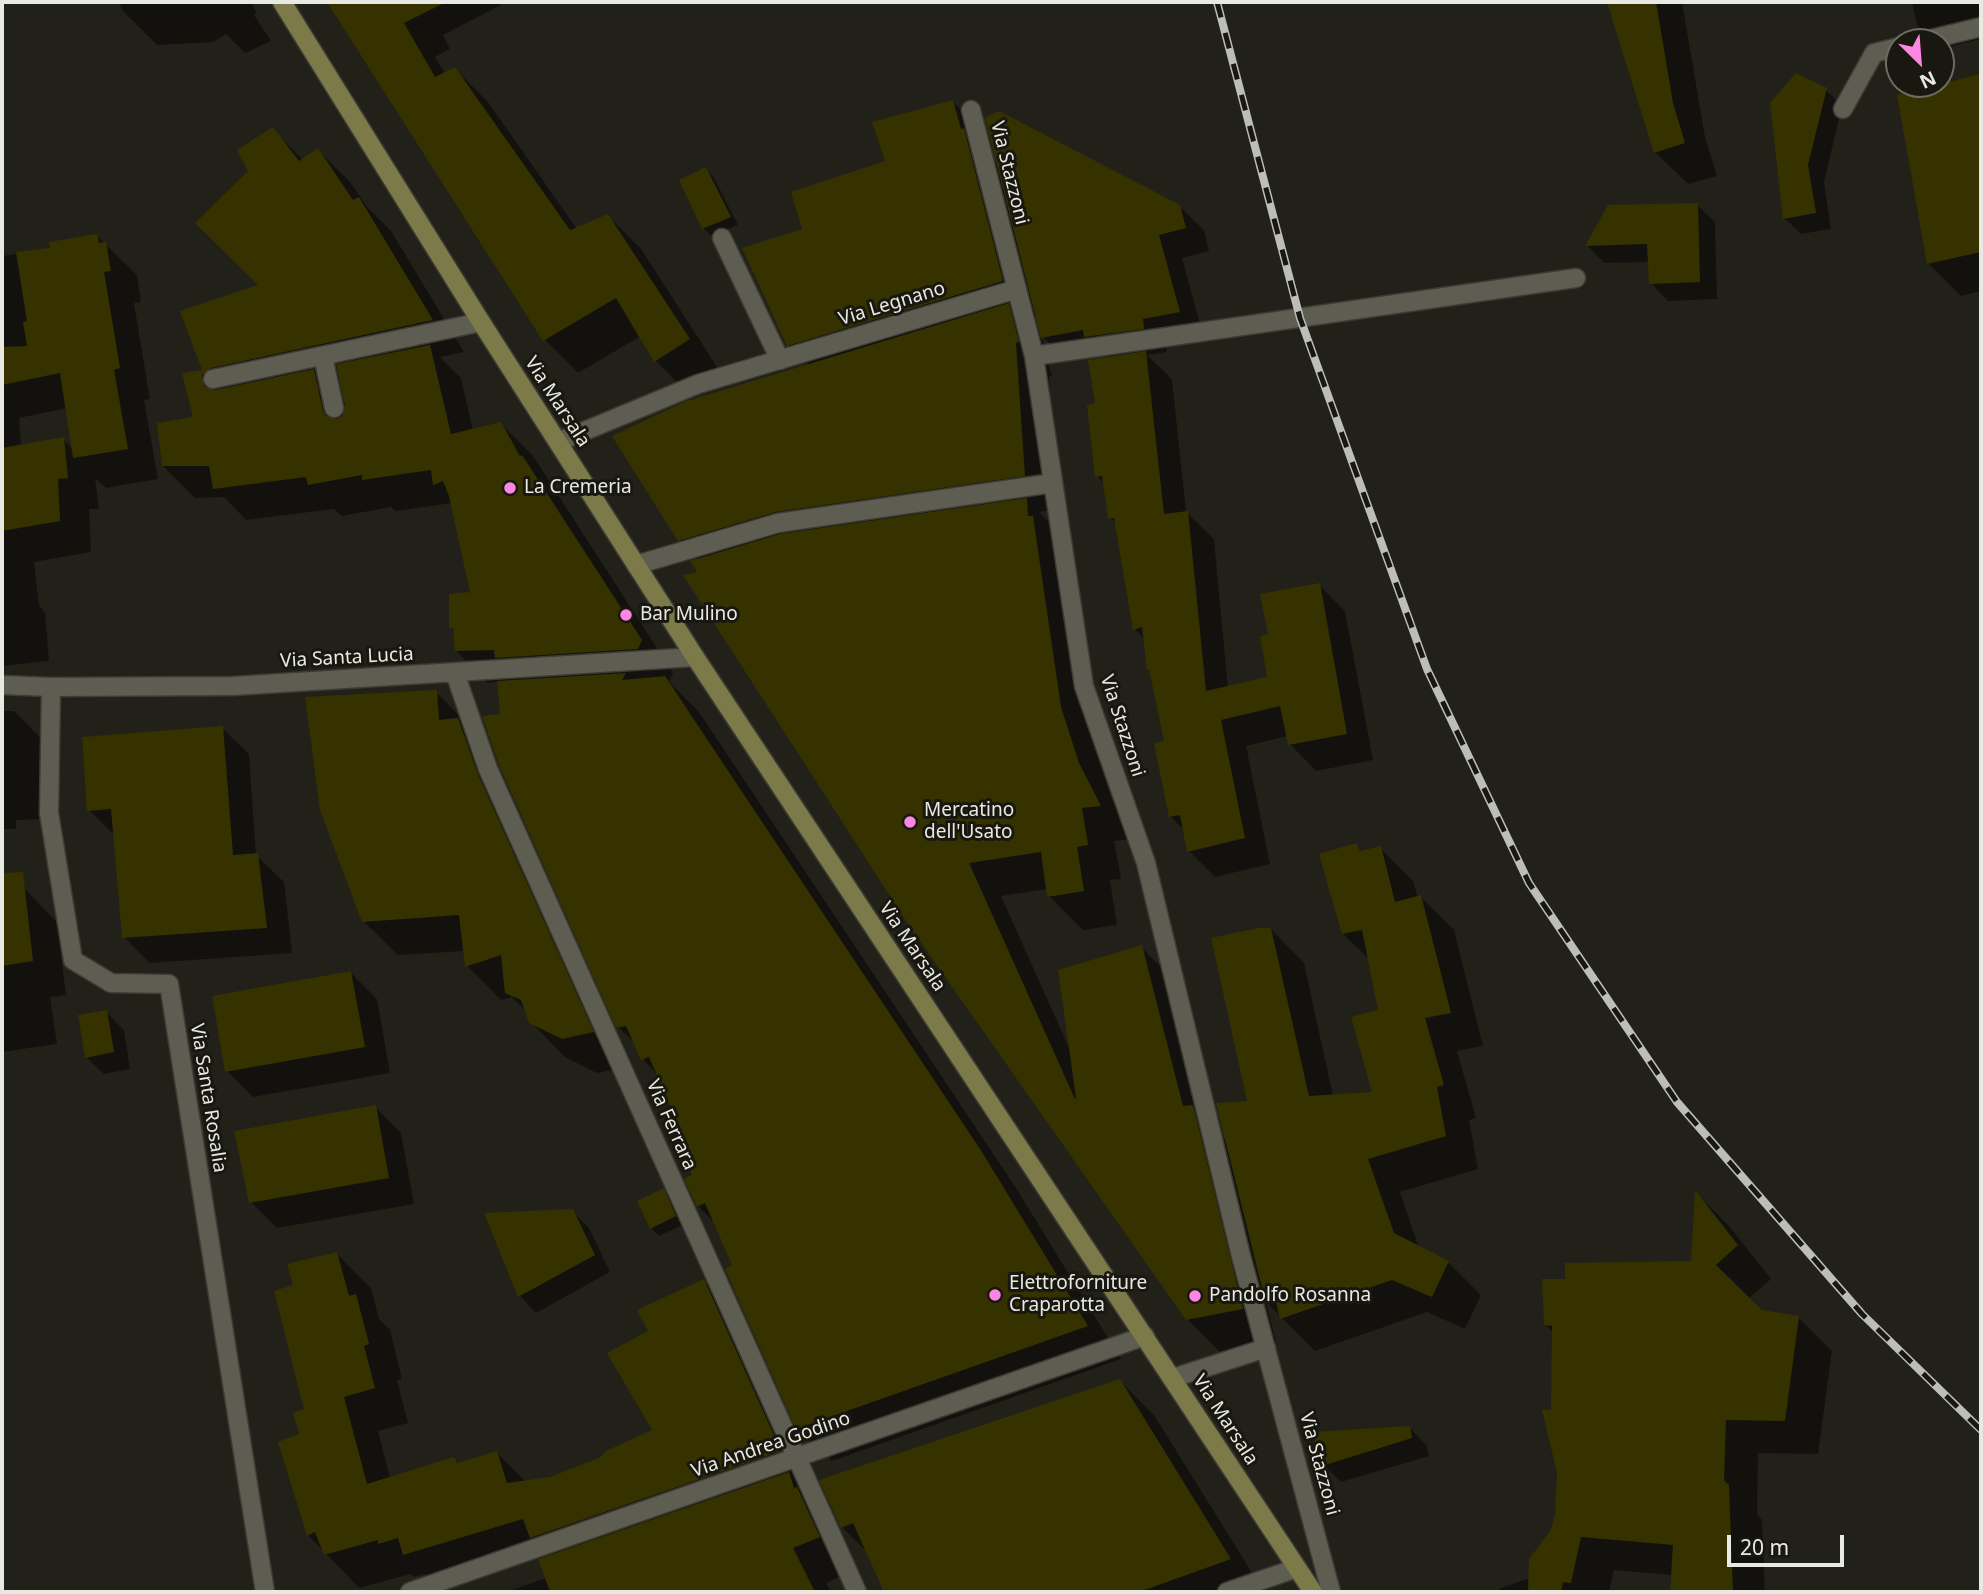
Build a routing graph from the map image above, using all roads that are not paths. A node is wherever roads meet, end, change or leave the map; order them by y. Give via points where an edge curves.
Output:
1 (282, 2) edge
2 (1981, 27) edge
3 (1955, 33) edge
4 (1885, 50) edge
5 (1843, 109) dead end
6 (971, 110) dead end
7 (722, 238) dead end
8 (1576, 278) dead end
9 (1017, 289) junction
10 (481, 322) junction
11 (323, 356) junction
12 (1034, 356) junction
13 (780, 360) junction
14 (213, 379) dead end
15 (334, 408) dead end
16 (558, 442) junction
17 (1053, 483) junction
18 (636, 565) junction
19 (695, 657) junction
20 (455, 673) junction
21 (2, 685) edge
22 (51, 687) junction
23 (1145, 1336) junction
24 (1266, 1348) junction
25 (1173, 1378) junction
26 (797, 1458) junction
27 (1299, 1571) junction
28 (1329, 1591) edge
29 (265, 1592) edge
30 (410, 1592) edge
31 (857, 1592) edge
32 (1227, 1592) edge

1 - 10 main road, Via Marsala
2 - 3 street
4 - 5 street via 1874,53
6 - 9 street, Via Stazzoni
7 - 13 street
8 - 12 street
9 - 12 street, Via Stazzoni
9 - 13 street, Via Legnano
10 - 11 street
10 - 16 main road, Via Marsala
11 - 14 street
11 - 15 street
12 - 17 street, Via Stazzoni
13 - 16 street, Via Legnano via 698,384
16 - 18 main road, Via Marsala
17 - 18 street via 778,523
17 - 24 street, Via Stazzoni via 1084,686 1146,863
18 - 19 main road, Via Marsala
19 - 20 street, Via Santa Lucia
19 - 23 main road, Via Marsala
20 - 22 street, Via Santa Lucia via 233,686
20 - 26 street, Via Ferrara via 488,769
21 - 22 street, Via Santa Lucia
22 - 29 street, Via Santa Rosalia via 49,813 73,960 111,983 169,984
23 - 25 main road, Via Marsala
23 - 26 street, Via Andrea Godino
24 - 25 street
24 - 28 street, Via Stazzoni
25 - 27 main road, Via Marsala
26 - 30 street, Via Andrea Godino
26 - 31 street, Via Ferrara
27 - 28 main road, Via Marsala
27 - 32 street

